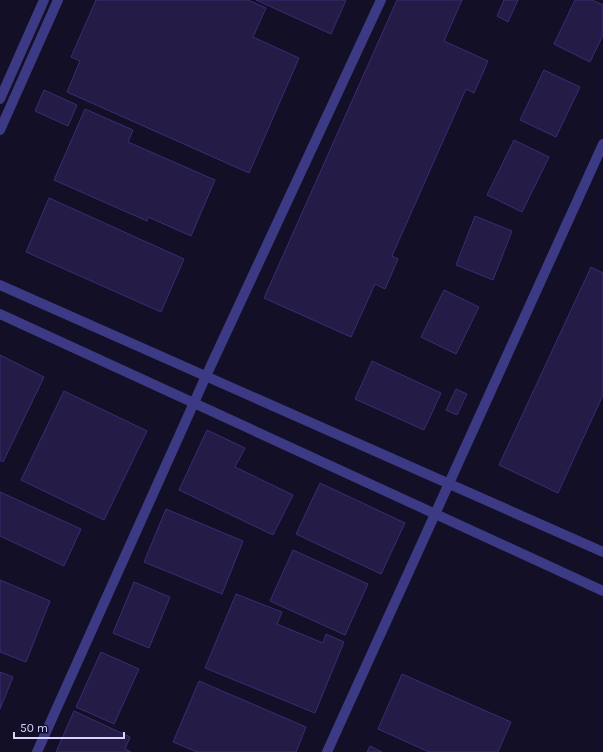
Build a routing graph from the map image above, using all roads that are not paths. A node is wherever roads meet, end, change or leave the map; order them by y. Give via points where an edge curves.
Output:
1 (44, 0) edge
2 (58, 0) edge
3 (381, 0) edge
4 (0, 99) edge
5 (0, 130) edge
6 (603, 144) edge
7 (0, 285) edge
8 (0, 314) edge
9 (206, 376) junction
10 (195, 403) junction
11 (449, 484) junction
12 (436, 514) junction
13 (603, 552) edge
14 (603, 591) edge
15 (37, 752) edge
16 (327, 752) edge

1 - 4 street
2 - 5 street
3 - 9 street
6 - 11 street
7 - 9 street
8 - 10 street
9 - 10 street
9 - 11 street
10 - 12 street
10 - 15 street
11 - 12 street
11 - 13 street
12 - 14 street
12 - 16 street

